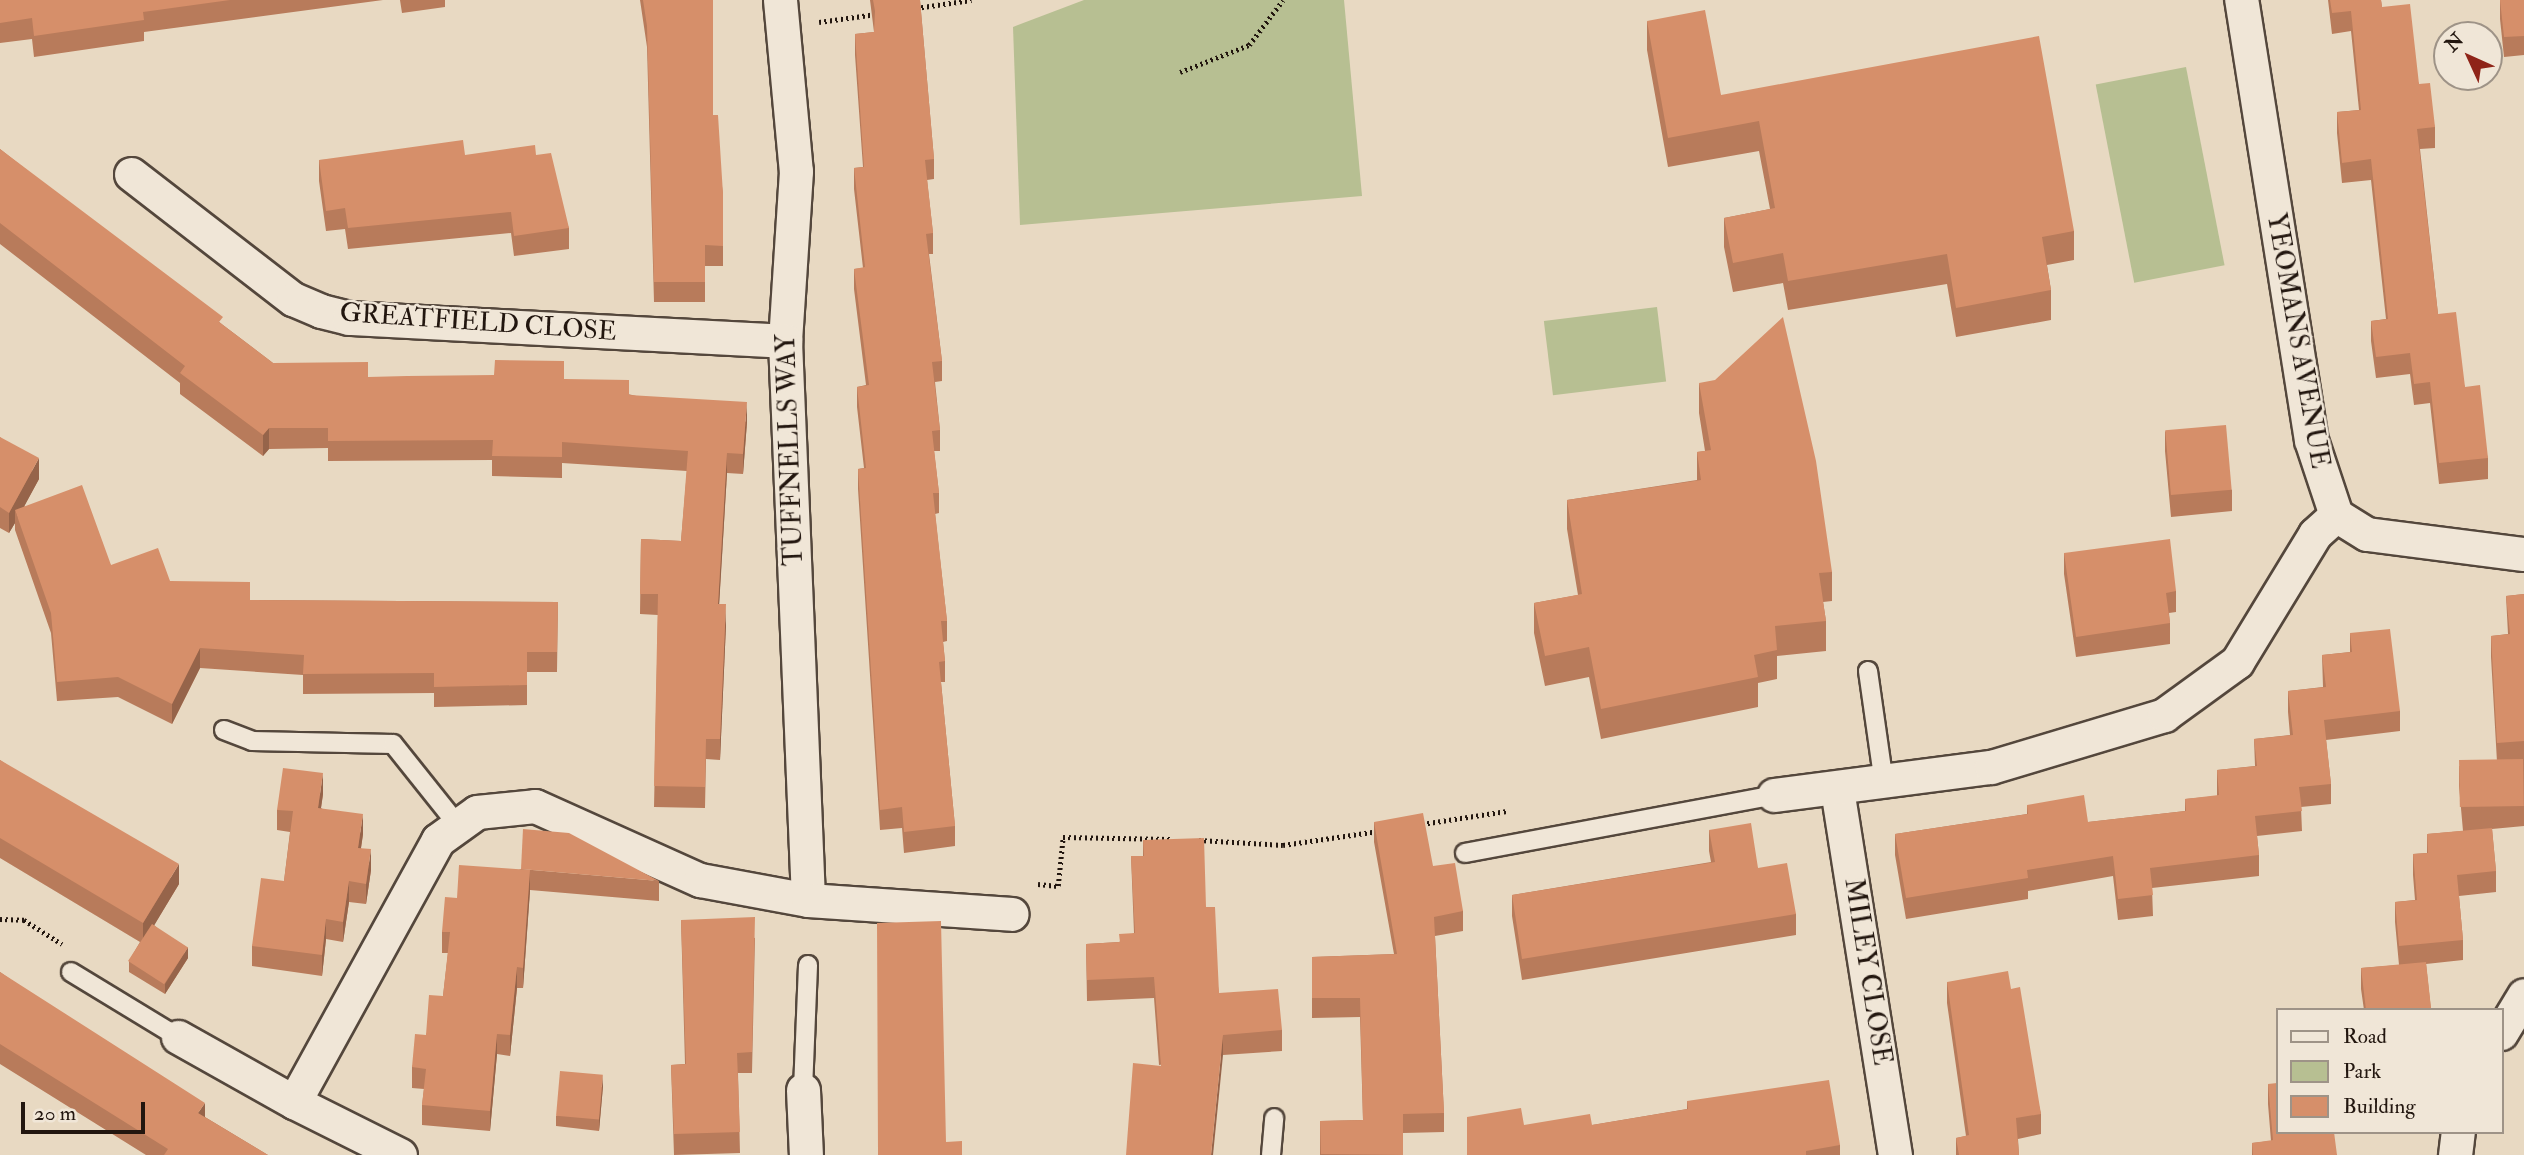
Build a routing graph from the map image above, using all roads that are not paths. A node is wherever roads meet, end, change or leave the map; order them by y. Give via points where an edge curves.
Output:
1 (2241, 0) edge
2 (781, 13) edge
3 (131, 174) dead end
4 (785, 341) junction
5 (2336, 516) junction
6 (2524, 554) edge
7 (1868, 671) dead end
8 (224, 730) dead end
9 (1884, 784) junction
10 (1837, 789) junction
11 (1774, 795) joint
12 (456, 822) junction
13 (1465, 853) dead end
14 (808, 900) junction
15 (1012, 914) road end
16 (808, 965) dead end
17 (71, 972) road end
18 (2524, 995) edge
19 (2503, 1030) edge
20 (178, 1037) joint
21 (803, 1090) joint
22 (294, 1102) junction
23 (1274, 1118) dead end
24 (2458, 1134) edge
25 (400, 1155) edge
26 (806, 1155) edge
27 (1270, 1155) edge
28 (1895, 1155) edge
29 (2455, 1155) edge

1 - 5 street, YEOMANS AVENUE via 2311,440
2 - 4 street, TUFFNELLS WAY via 796,171
3 - 4 street, GREATFIELD CLOSE via 293,299 321,311 349,318
4 - 14 street, TUFFNELLS WAY
5 - 6 street via 2367,534
5 - 9 street via 2315,534 2237,662 2164,715 1991,767
7 - 9 lane
8 - 12 lane via 252,741 393,744
9 - 10 street
10 - 11 street
10 - 28 street, MILEY CLOSE
11 - 13 lane
12 - 14 street via 506,804 535,806 700,880
12 - 22 street via 421,871
14 - 15 street
16 - 21 lane
17 - 20 lane
18 - 19 street
20 - 22 street
21 - 26 street
22 - 25 street
23 - 27 lane
24 - 29 street

